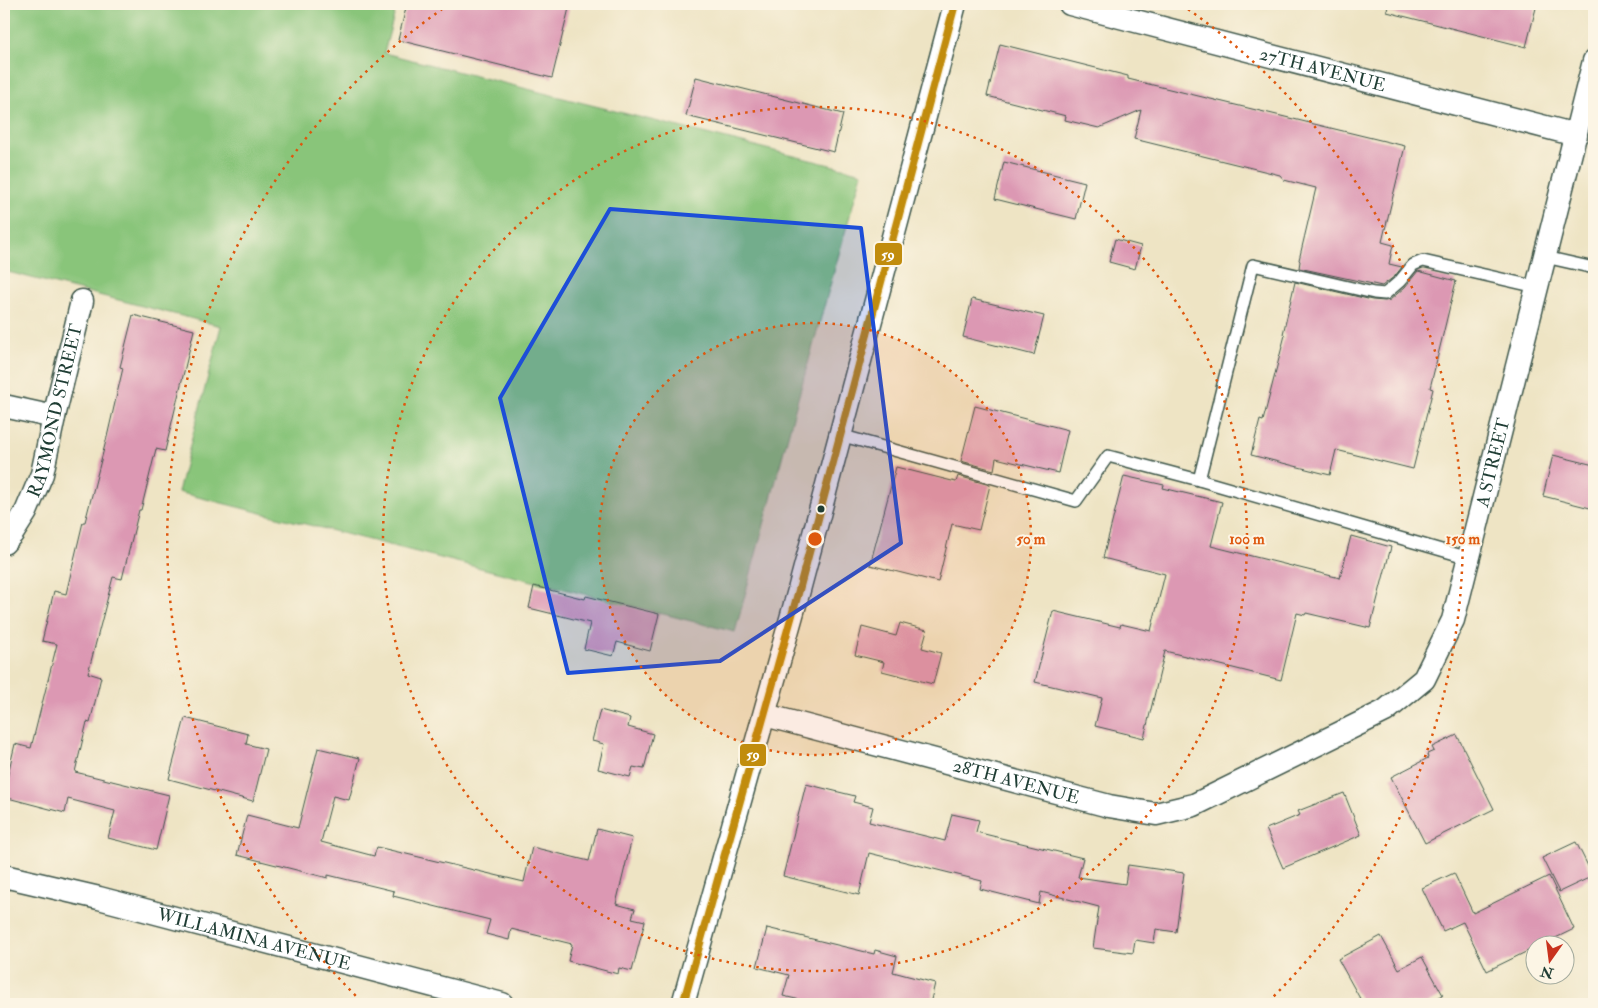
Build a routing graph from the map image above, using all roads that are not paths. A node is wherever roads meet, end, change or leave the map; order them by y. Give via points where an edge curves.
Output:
1 (955, 4) edge
2 (1070, 4) edge
3 (1594, 61) edge
4 (1576, 135) junction
5 (1545, 257) junction
6 (1594, 268) edge
7 (1537, 287) junction
8 (82, 301) dead end
9 (4, 406) edge
10 (54, 416) junction
11 (840, 436) junction
12 (1199, 480) junction
13 (4, 543) edge
14 (1469, 558) junction
15 (765, 715) junction
16 (1264, 771) joint
17 (4, 876) edge
18 (502, 1004) edge
19 (683, 1004) edge

1 - 11 street
2 - 4 street, 27TH AVENUE
3 - 4 street, A STREET
4 - 5 street, A STREET
5 - 6 lane
5 - 7 street, A STREET
7 - 12 lane via 1423,261 1413,265 1385,294 1253,265
7 - 14 street, A STREET
8 - 10 street, RAYMOND STREET
9 - 10 street
10 - 13 street, RAYMOND STREET via 42,474 26,512
11 - 12 lane via 1076,501 1108,456
11 - 15 street
12 - 14 lane
14 - 16 street, A STREET via 1453,620 1424,679 1385,711
15 - 16 street, 28TH AVENUE via 1109,806 1156,814 1194,805
15 - 19 street
17 - 18 street, WILLAMINA AVENUE

